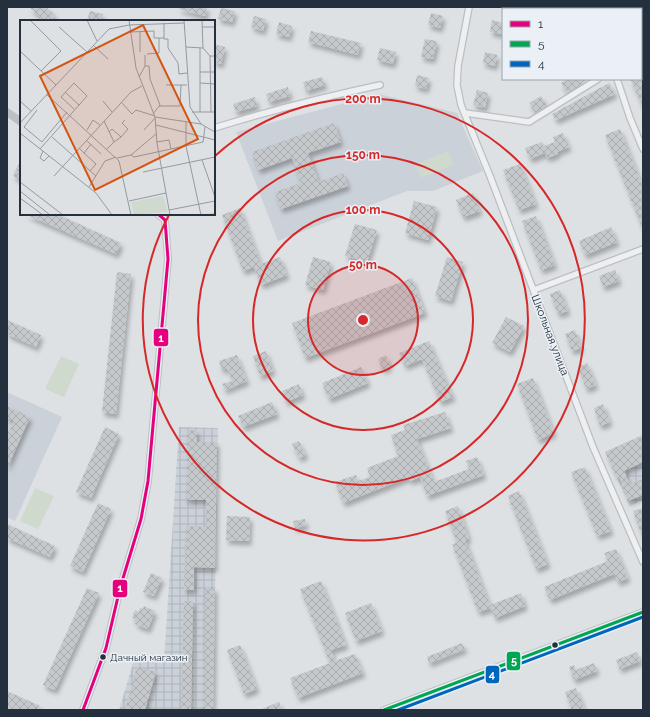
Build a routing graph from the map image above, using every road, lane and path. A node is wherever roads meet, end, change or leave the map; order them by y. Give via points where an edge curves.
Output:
1 (469, 7) edge
2 (596, 80) edge
3 (617, 80) edge
4 (380, 85) dead end
5 (7, 112) edge
6 (465, 113) junction
7 (20, 121) edge
8 (215, 128) edge
9 (643, 149) edge
10 (159, 215) edge
11 (643, 249) edge
12 (534, 290) junction
13 (643, 562) edge
14 (643, 612) edge
15 (83, 710) edge
16 (384, 710) edge

1 - 6 street, Школьная улица via 456,85
2 - 6 street via 529,122
3 - 9 street
4 - 8 street via 258,114
5 - 7 street
6 - 12 street, Школьная улица
10 - 15 street via 165,220 168,259 148,481 141,519 120,588 106,648
11 - 12 street
12 - 13 street, Школьная улица via 593,447
14 - 16 street

